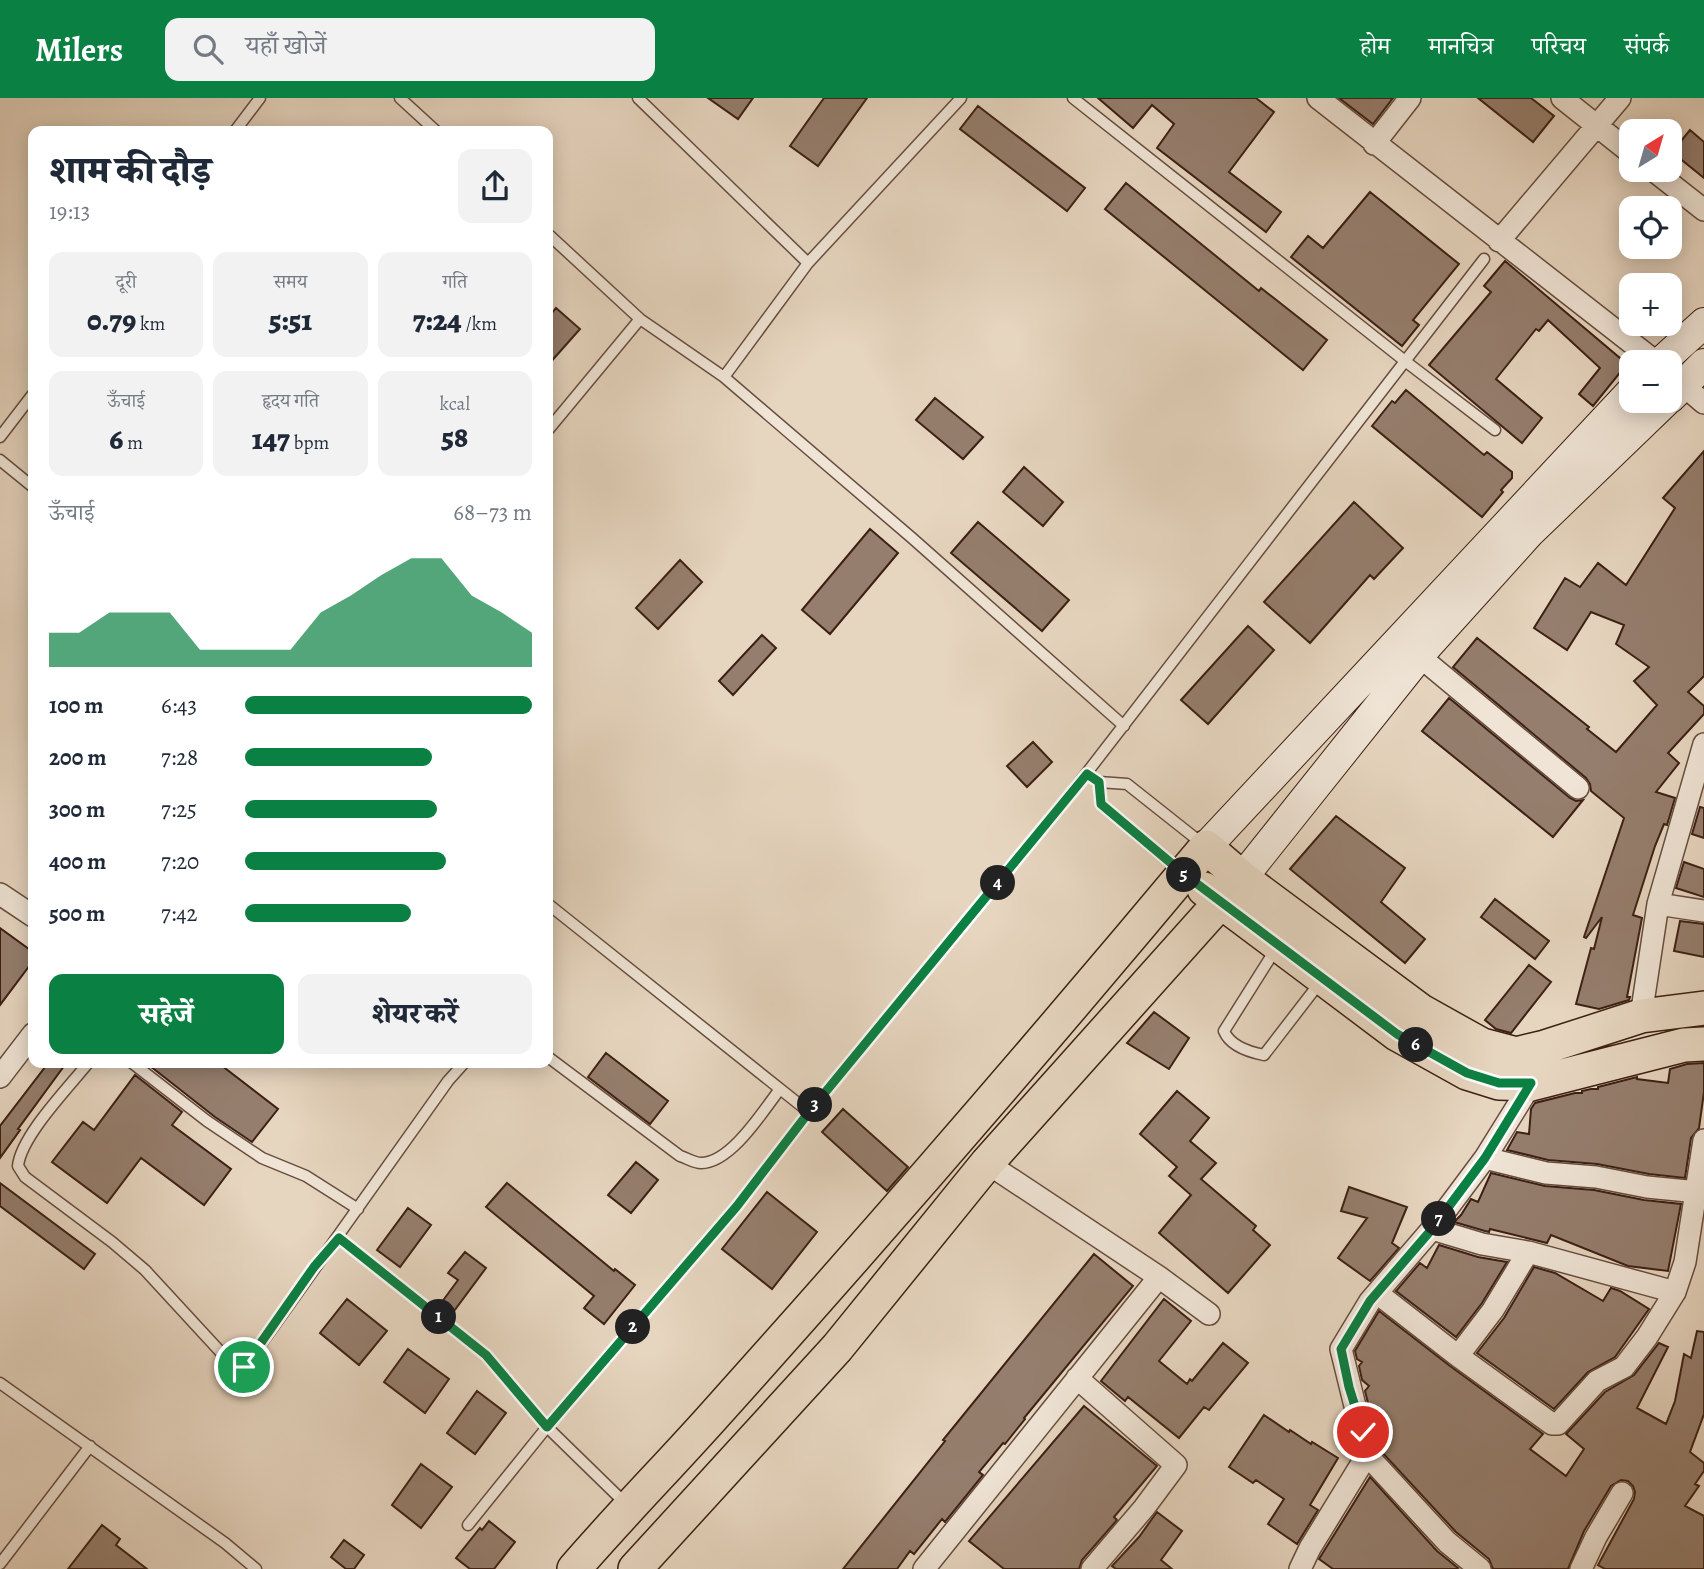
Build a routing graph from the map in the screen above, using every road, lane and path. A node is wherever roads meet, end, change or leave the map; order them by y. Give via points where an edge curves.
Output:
1 (260, 98) edge
2 (400, 98) edge
3 (638, 98) edge
4 (961, 98) edge
5 (1073, 98) edge
6 (1318, 98) edge
7 (1410, 98) edge
8 (1562, 98) edge
9 (1620, 98) edge
10 (239, 126) edge
11 (431, 126) edge
12 (1597, 126) junction
13 (1619, 143) edge
14 (1374, 144) junction
15 (1668, 182) edge
16 (1704, 210) edge
17 (553, 239) edge
18 (1499, 242) junction
19 (1483, 259) dead end
20 (808, 263) junction
21 (640, 319) junction
22 (1704, 323) edge
23 (1640, 350) edge
24 (1674, 350) edge
25 (1405, 361) junction
26 (1704, 364) edge
27 (724, 377) junction
28 (1682, 388) edge
29 (28, 401) edge
30 (1619, 405) edge
31 (1656, 413) edge
32 (553, 424) edge
33 (1495, 430) dead end
34 (0, 437) edge
35 (0, 460) edge
36 (28, 484) edge
37 (1419, 656) junction
38 (1124, 726) junction
39 (1704, 744) edge
40 (1087, 774) junction
41 (1099, 782) junction
42 (1578, 789) dead end
43 (1206, 847) junction
44 (1184, 874) junction
45 (1232, 890) junction
46 (0, 894) edge
47 (1658, 904) junction
48 (553, 908) edge
49 (1704, 911) edge
50 (28, 913) edge
51 (1279, 945) junction
52 (1323, 979) junction
53 (1704, 1009) edge
54 (1641, 1016) junction
55 (28, 1041) edge
56 (1704, 1044) edge
57 (553, 1062) edge
58 (84, 1068) edge
59 (139, 1068) edge
60 (460, 1068) edge
61 (0, 1077) edge
62 (1531, 1083) junction
63 (780, 1089) junction
64 (809, 1112) junction
65 (1704, 1140) edge
66 (1485, 1158) junction
67 (987, 1163) junction
68 (1698, 1192) junction
69 (358, 1209) junction
70 (1432, 1229) junction
71 (339, 1238) junction
72 (1528, 1252) junction
73 (1695, 1264) edge
74 (1159, 1277) junction
75 (1675, 1292) junction
76 (1377, 1293) junction
77 (1209, 1314) dead end
78 (1458, 1356) junction
79 (1077, 1378) junction
80 (0, 1383) edge
81 (547, 1427) junction
82 (90, 1446) junction
83 (1367, 1455) junction
84 (1622, 1493) dead end
85 (628, 1506) junction
86 (468, 1525) dead end
87 (0, 1564) edge
88 (930, 1567) edge
89 (256, 1569) edge
90 (574, 1569) edge
91 (635, 1569) edge
92 (1092, 1569) edge
93 (1300, 1569) edge
94 (1479, 1569) edge
95 (1581, 1569) edge

1 - 10 lane
2 - 11 lane
3 - 20 lane
4 - 20 lane
5 - 25 lane
6 - 14 street
7 - 14 street
8 - 12 street
9 - 12 street
12 - 13 street
12 - 18 street
14 - 18 street
15 - 16 street
17 - 21 lane
18 - 23 street
19 - 25 lane
20 - 27 lane
21 - 27 lane
21 - 32 lane
22 - 24 main road
25 - 33 lane
25 - 38 lane
26 - 28 main road
27 - 38 lane
29 - 34 lane
30 - 43 main road
31 - 37 main road via 1529,533
35 - 36 lane
37 - 42 street
37 - 45 main road
38 - 40 lane
39 - 47 street
40 - 41 lane
40 - 64 lane
41 - 43 lane via 1127,784
41 - 44 lane via 1101,804
43 - 44 main road
43 - 45 main road
44 - 45 main road
44 - 85 main road via 975,1119
45 - 51 main road
45 - 54 main road via 1482,1045 1516,1054
45 - 67 main road
46 - 50 street
47 - 49 street
47 - 54 street
48 - 63 lane
51 - 52 main road
51 - 52 lane via 1224,1031 1226,1038 1264,1055
52 - 62 main road via 1397,1034 1467,1073 1499,1083
53 - 54 main road
55 - 61 street
56 - 62 main road
57 - 63 lane via 680,1156 699,1163 715,1161 740,1141
58 - 71 lane via 37,1127 19,1154 18,1166 25,1177 145,1270 240,1368
59 - 69 lane via 262,1158 306,1176
60 - 69 lane
62 - 66 street
63 - 64 lane
64 - 81 lane via 737,1206
65 - 68 street
66 - 68 street via 1546,1173
66 - 70 street
67 - 74 street
67 - 91 main road via 837,1348
68 - 73 street
69 - 71 lane
70 - 72 street
70 - 76 street
71 - 81 lane via 486,1355
72 - 75 street
72 - 78 street
73 - 75 street
74 - 77 street
74 - 79 street
75 - 78 street via 1624,1367 1597,1381 1558,1424
76 - 78 street
76 - 83 street via 1341,1349
79 - 88 street
79 - 92 street via 1176,1465
80 - 82 lane
81 - 85 lane
81 - 86 lane
82 - 87 lane
82 - 89 lane
83 - 93 street
83 - 94 street via 1447,1542
84 - 95 street
85 - 90 main road

